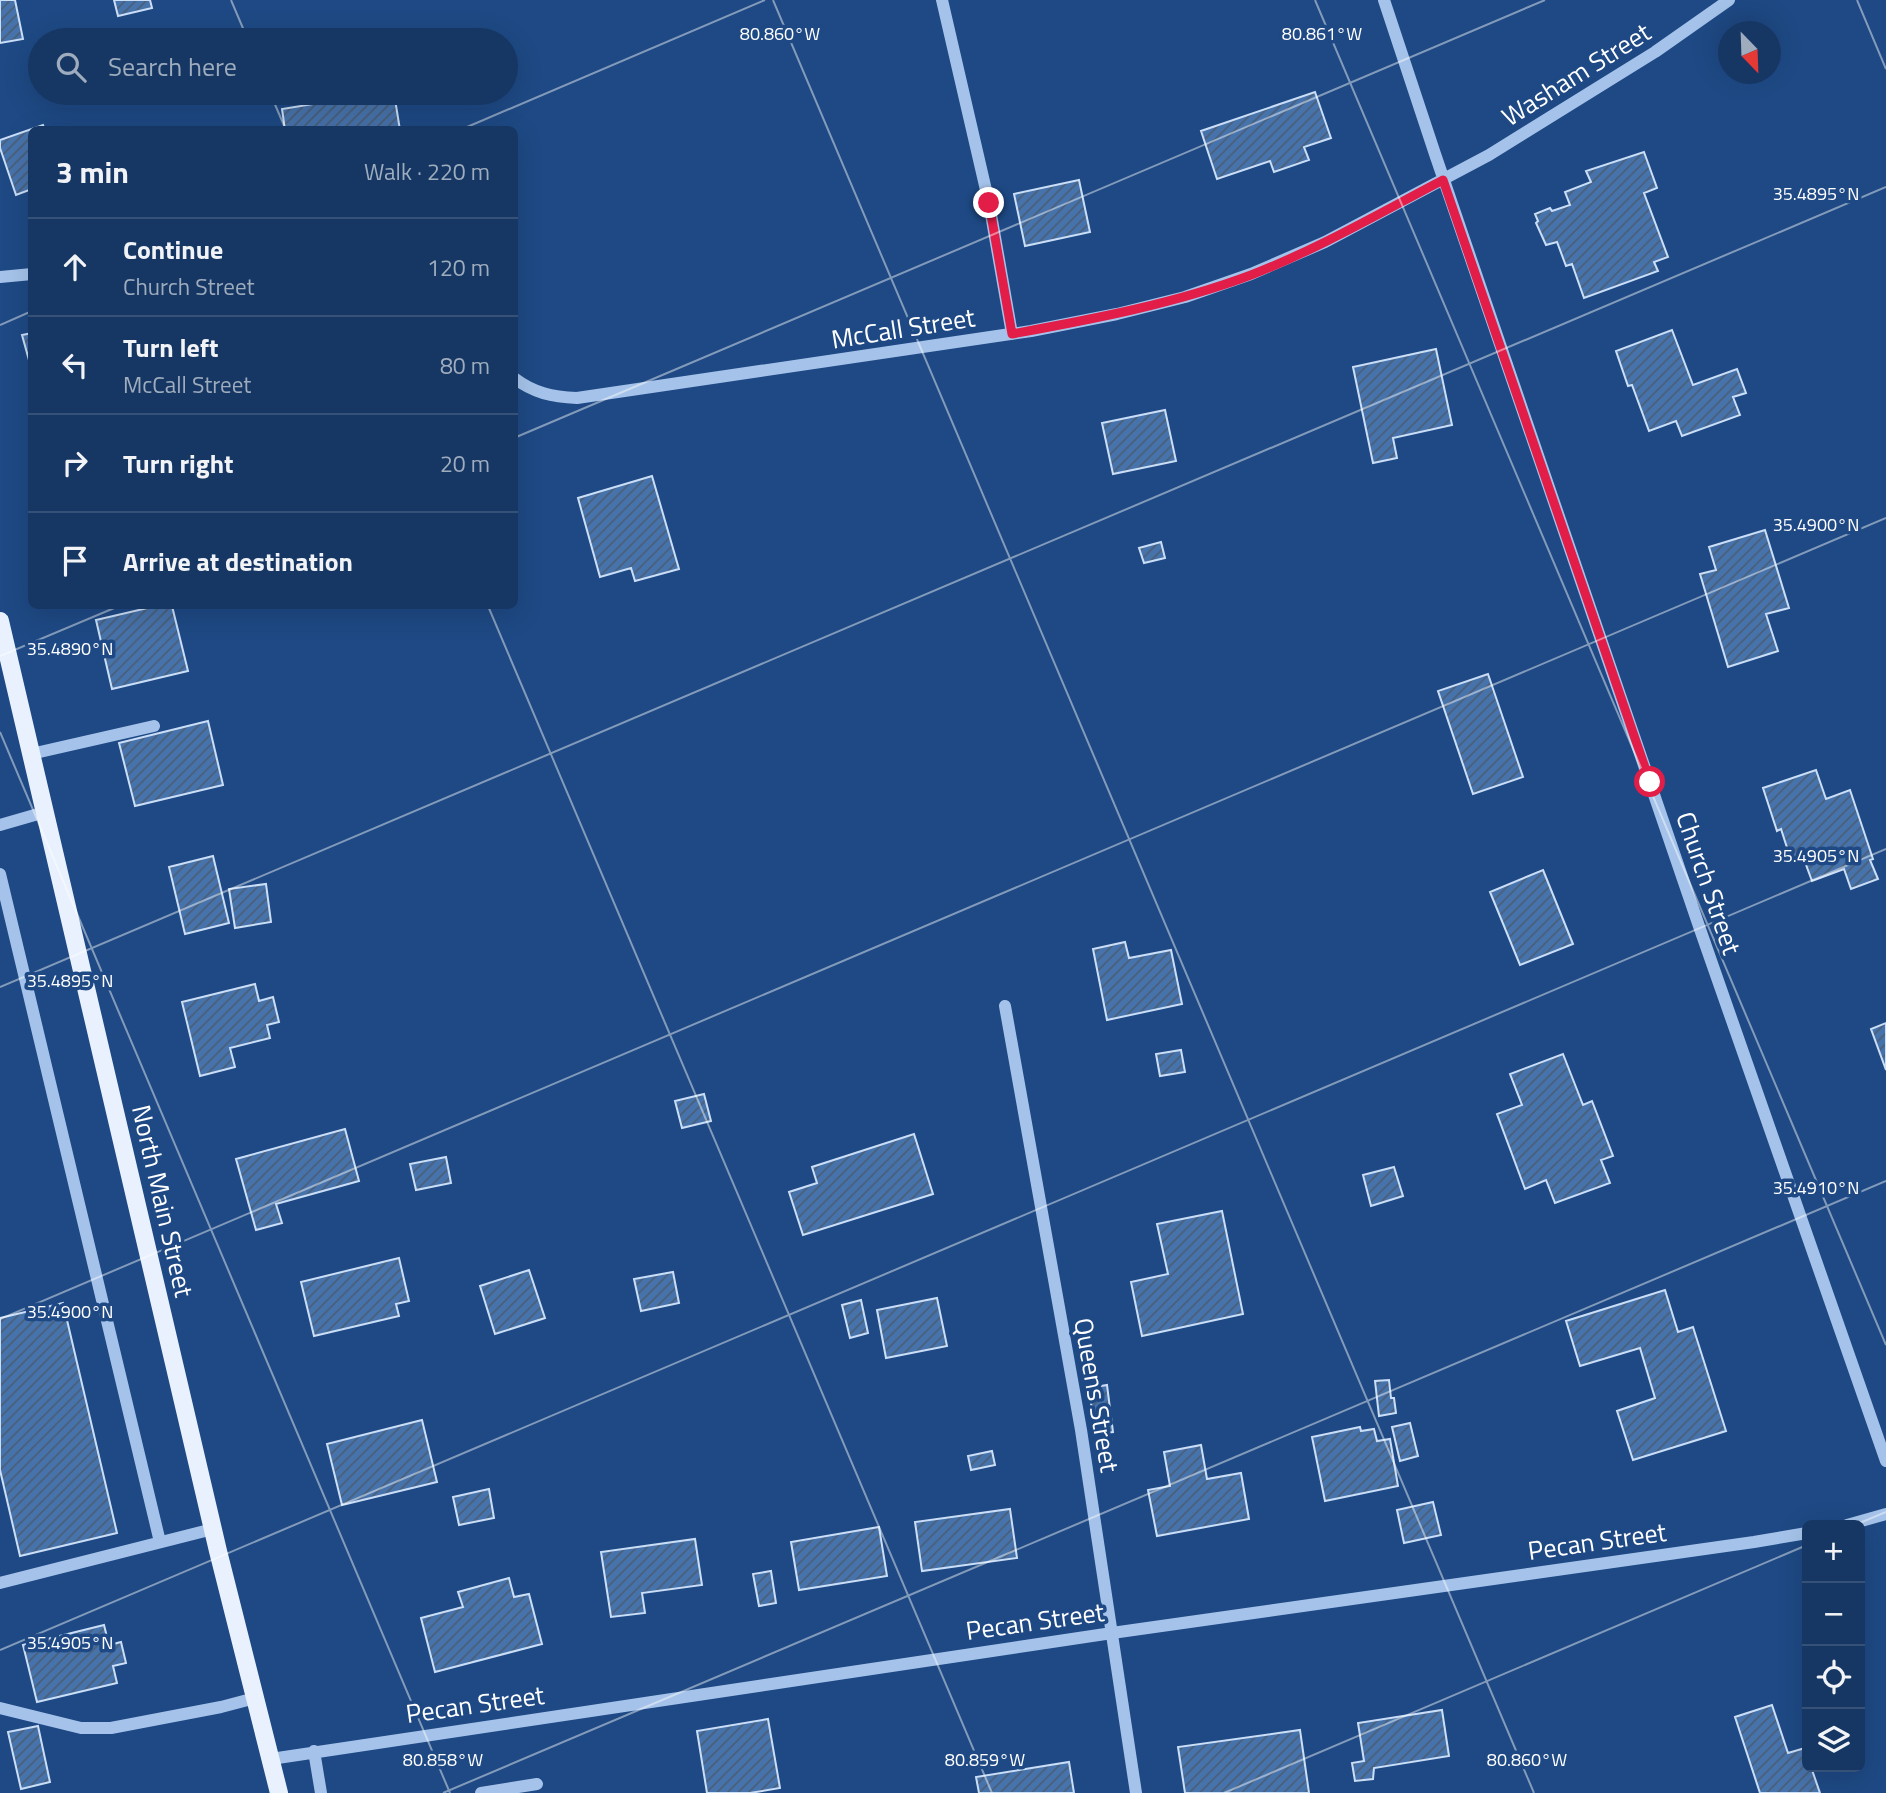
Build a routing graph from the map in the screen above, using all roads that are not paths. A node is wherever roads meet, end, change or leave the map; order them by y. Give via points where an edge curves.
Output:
1 (942, 0) edge
2 (1384, 0) edge
3 (1729, 0) edge
4 (1443, 180) junction
5 (28, 274) edge
6 (0, 277) edge
7 (1012, 334) junction
8 (518, 381) edge
9 (526, 386) junction
10 (518, 391) edge
11 (0, 621) edge
12 (154, 726) dead end
13 (31, 754) junction
14 (45, 812) junction
15 (0, 825) edge
16 (0, 874) edge
17 (1005, 1006) dead end
18 (1886, 1461) edge
19 (1886, 1514) edge
20 (1865, 1520) edge
21 (213, 1529) junction
22 (1802, 1534) edge
23 (160, 1542) junction
24 (0, 1583) edge
25 (1112, 1633) junction
26 (255, 1698) junction
27 (0, 1708) edge
28 (314, 1751) junction
29 (271, 1759) junction
30 (537, 1784) dead end
31 (279, 1793) edge
32 (321, 1793) edge
33 (481, 1793) edge
34 (1136, 1793) edge

1 - 7 street via 989,203
2 - 4 street, Church Street
3 - 4 street, Washam Street via 1655,52
4 - 7 street, McCall Street via 1325,242 1251,274 1174,299
4 - 18 street, Church Street
5 - 6 street
7 - 9 street, McCall Street via 577,398 553,397
8 - 9 street, McCall Street
9 - 10 street
11 - 13 main road, North Main Street
12 - 13 street
13 - 14 main road, North Main Street
14 - 15 street
14 - 21 main road, North Main Street
16 - 23 street
17 - 25 street, Queens Street via 1081,1430
19 - 20 street
21 - 23 street
21 - 26 main road, North Main Street
22 - 25 street, Pecan Street
23 - 24 street
25 - 28 street, Pecan Street
25 - 34 street, Queens Street
26 - 27 street via 111,1728 81,1728
26 - 29 main road, North Main Street
28 - 29 street, Pecan Street
28 - 32 street
29 - 31 main road, North Main Street
30 - 33 street

